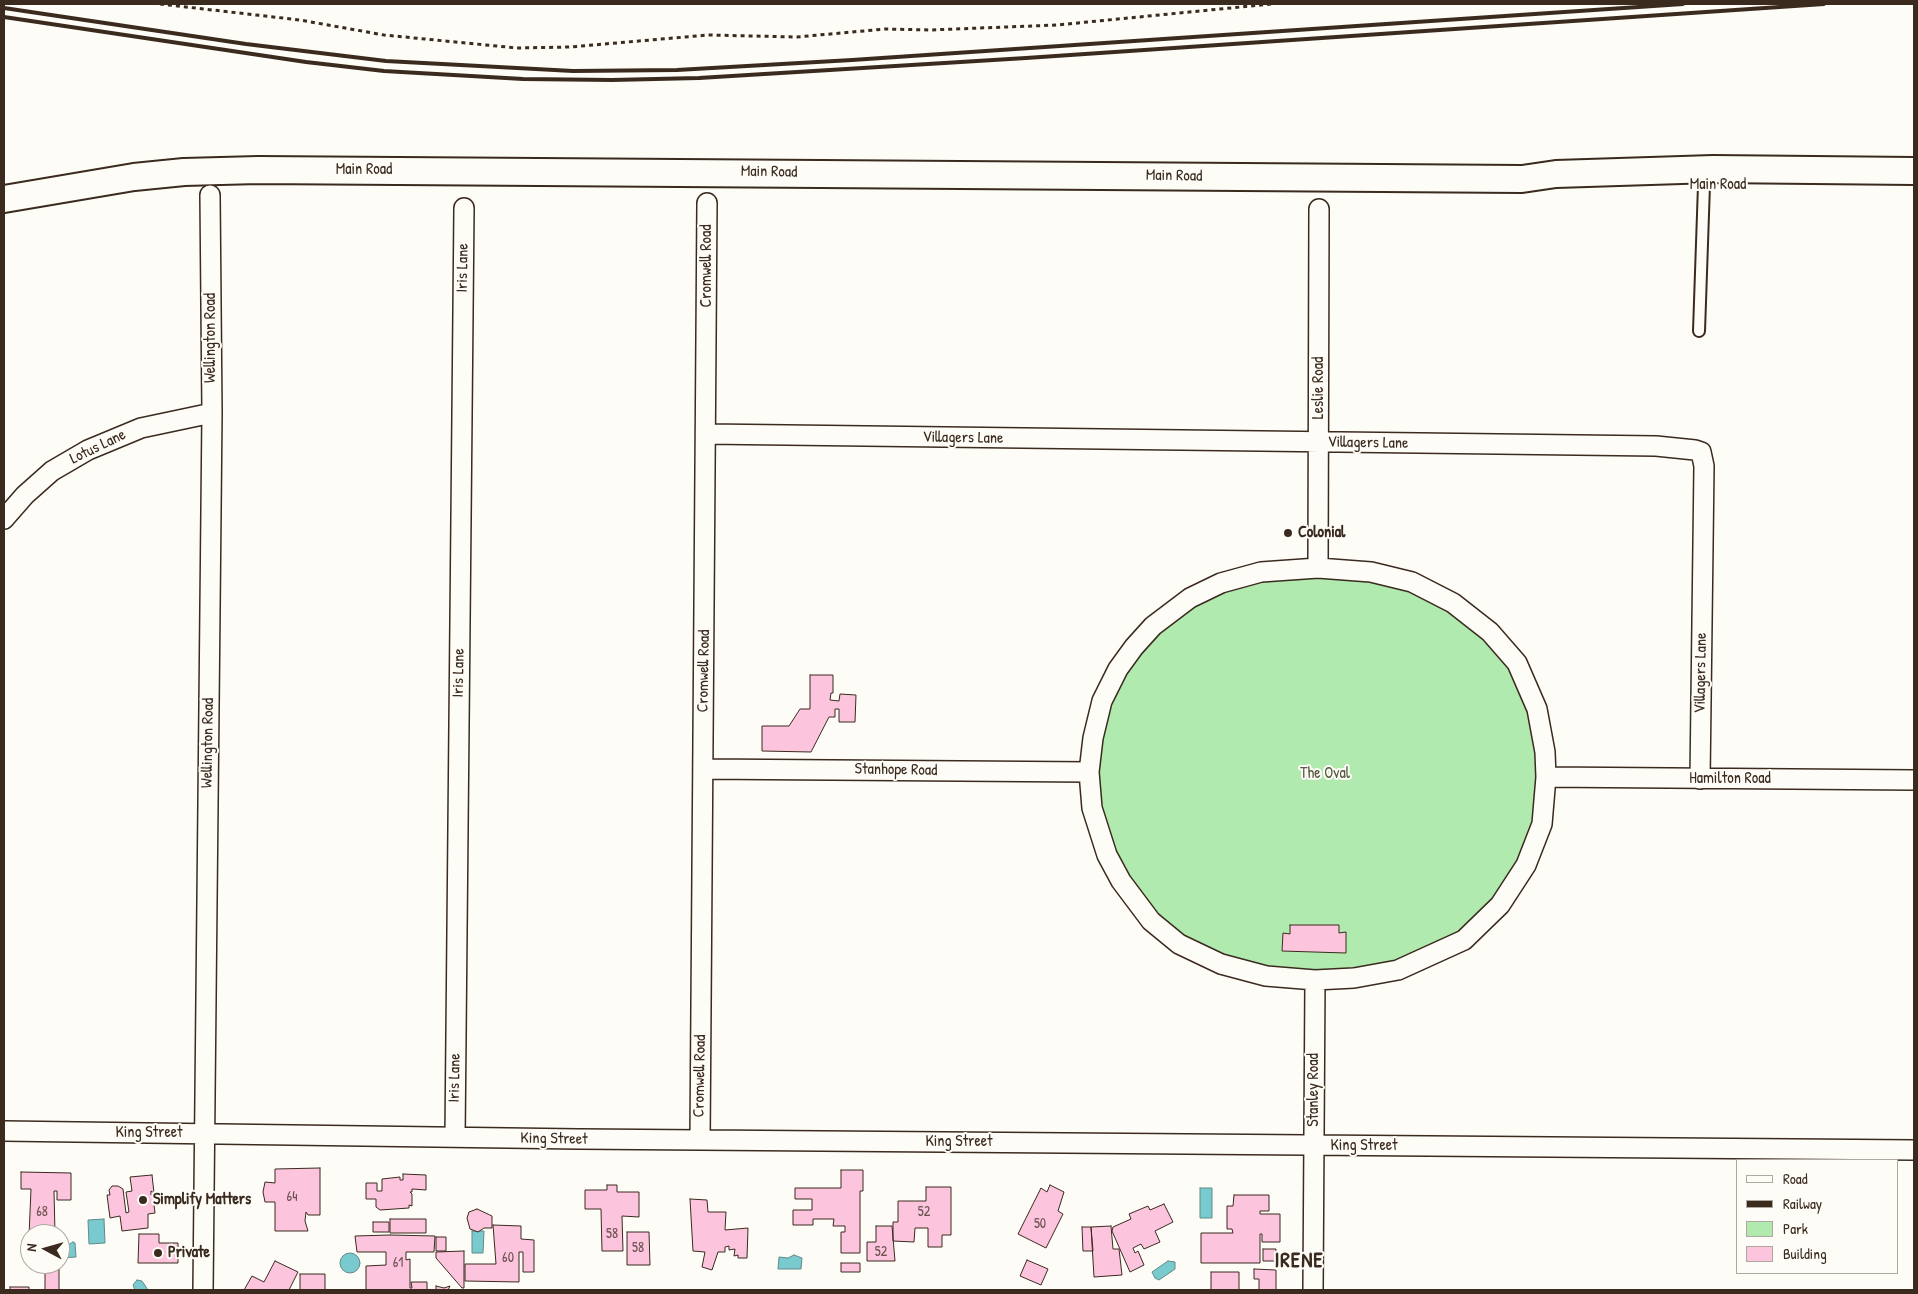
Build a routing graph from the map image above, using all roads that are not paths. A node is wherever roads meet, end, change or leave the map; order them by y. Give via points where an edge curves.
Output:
1 (1914, 171) edge
2 (1522, 179) junction
3 (1704, 185) junction
4 (1914, 186) edge
5 (210, 195) dead end
6 (9, 199) edge
7 (707, 203) dead end
8 (464, 208) dead end
9 (1319, 209) dead end
10 (1699, 331) dead end
11 (212, 413) junction
12 (707, 434) junction
13 (1319, 443) junction
14 (4, 519) edge
15 (1318, 568) junction
16 (703, 769) junction
17 (1089, 772) junction
18 (1546, 777) junction
19 (1700, 779) junction
20 (1914, 780) edge
21 (1315, 980) junction
22 (4, 1132) edge
23 (204, 1133) junction
24 (455, 1138) junction
25 (700, 1140) junction
26 (1314, 1146) junction
27 (1914, 1150) edge
28 (203, 1290) edge
29 (1313, 1290) edge

1 - 2 main road, Main Road via 1713,169 1556,174
2 - 3 main road, Main Road via 1549,184
2 - 6 main road, Main Road via 258,170 142,176
3 - 4 main road, Main Road
3 - 10 lane
5 - 11 street, Wellington Road
7 - 12 street, Cromwell Road
8 - 24 street, Iris Lane
9 - 13 street, Leslie Road
11 - 14 street, Lotus Lane via 142,428 88,450 52,471
11 - 23 street, Wellington Road
12 - 13 street, Villagers Lane
12 - 16 street, Cromwell Road
13 - 15 street, Leslie Road
13 - 19 street, Villagers Lane via 1656,446 1692,448 1701,452 1704,466
15 - 17 street via 1261,572 1221,583 1190,598 1153,626 1118,670 1102,701
15 - 18 street via 1371,572 1412,582 1454,603 1490,632 1517,663 1537,709
16 - 17 street, Stanhope Road
16 - 25 street, Cromwell Road
17 - 21 street via 1092,808 1107,855 1121,881 1151,920 1179,944 1221,964 1266,976
18 - 19 street, Hamilton Road
18 - 21 street via 1542,824 1526,865 1500,904 1464,940 1398,970 1354,978
19 - 20 street, Hamilton Road
21 - 26 street, Stanley Road
22 - 23 street, King Street
23 - 24 street, King Street
23 - 28 street, Wellington Road
24 - 25 street, King Street
25 - 26 street, King Street
26 - 27 street, King Street
26 - 29 street, Stanley Road

